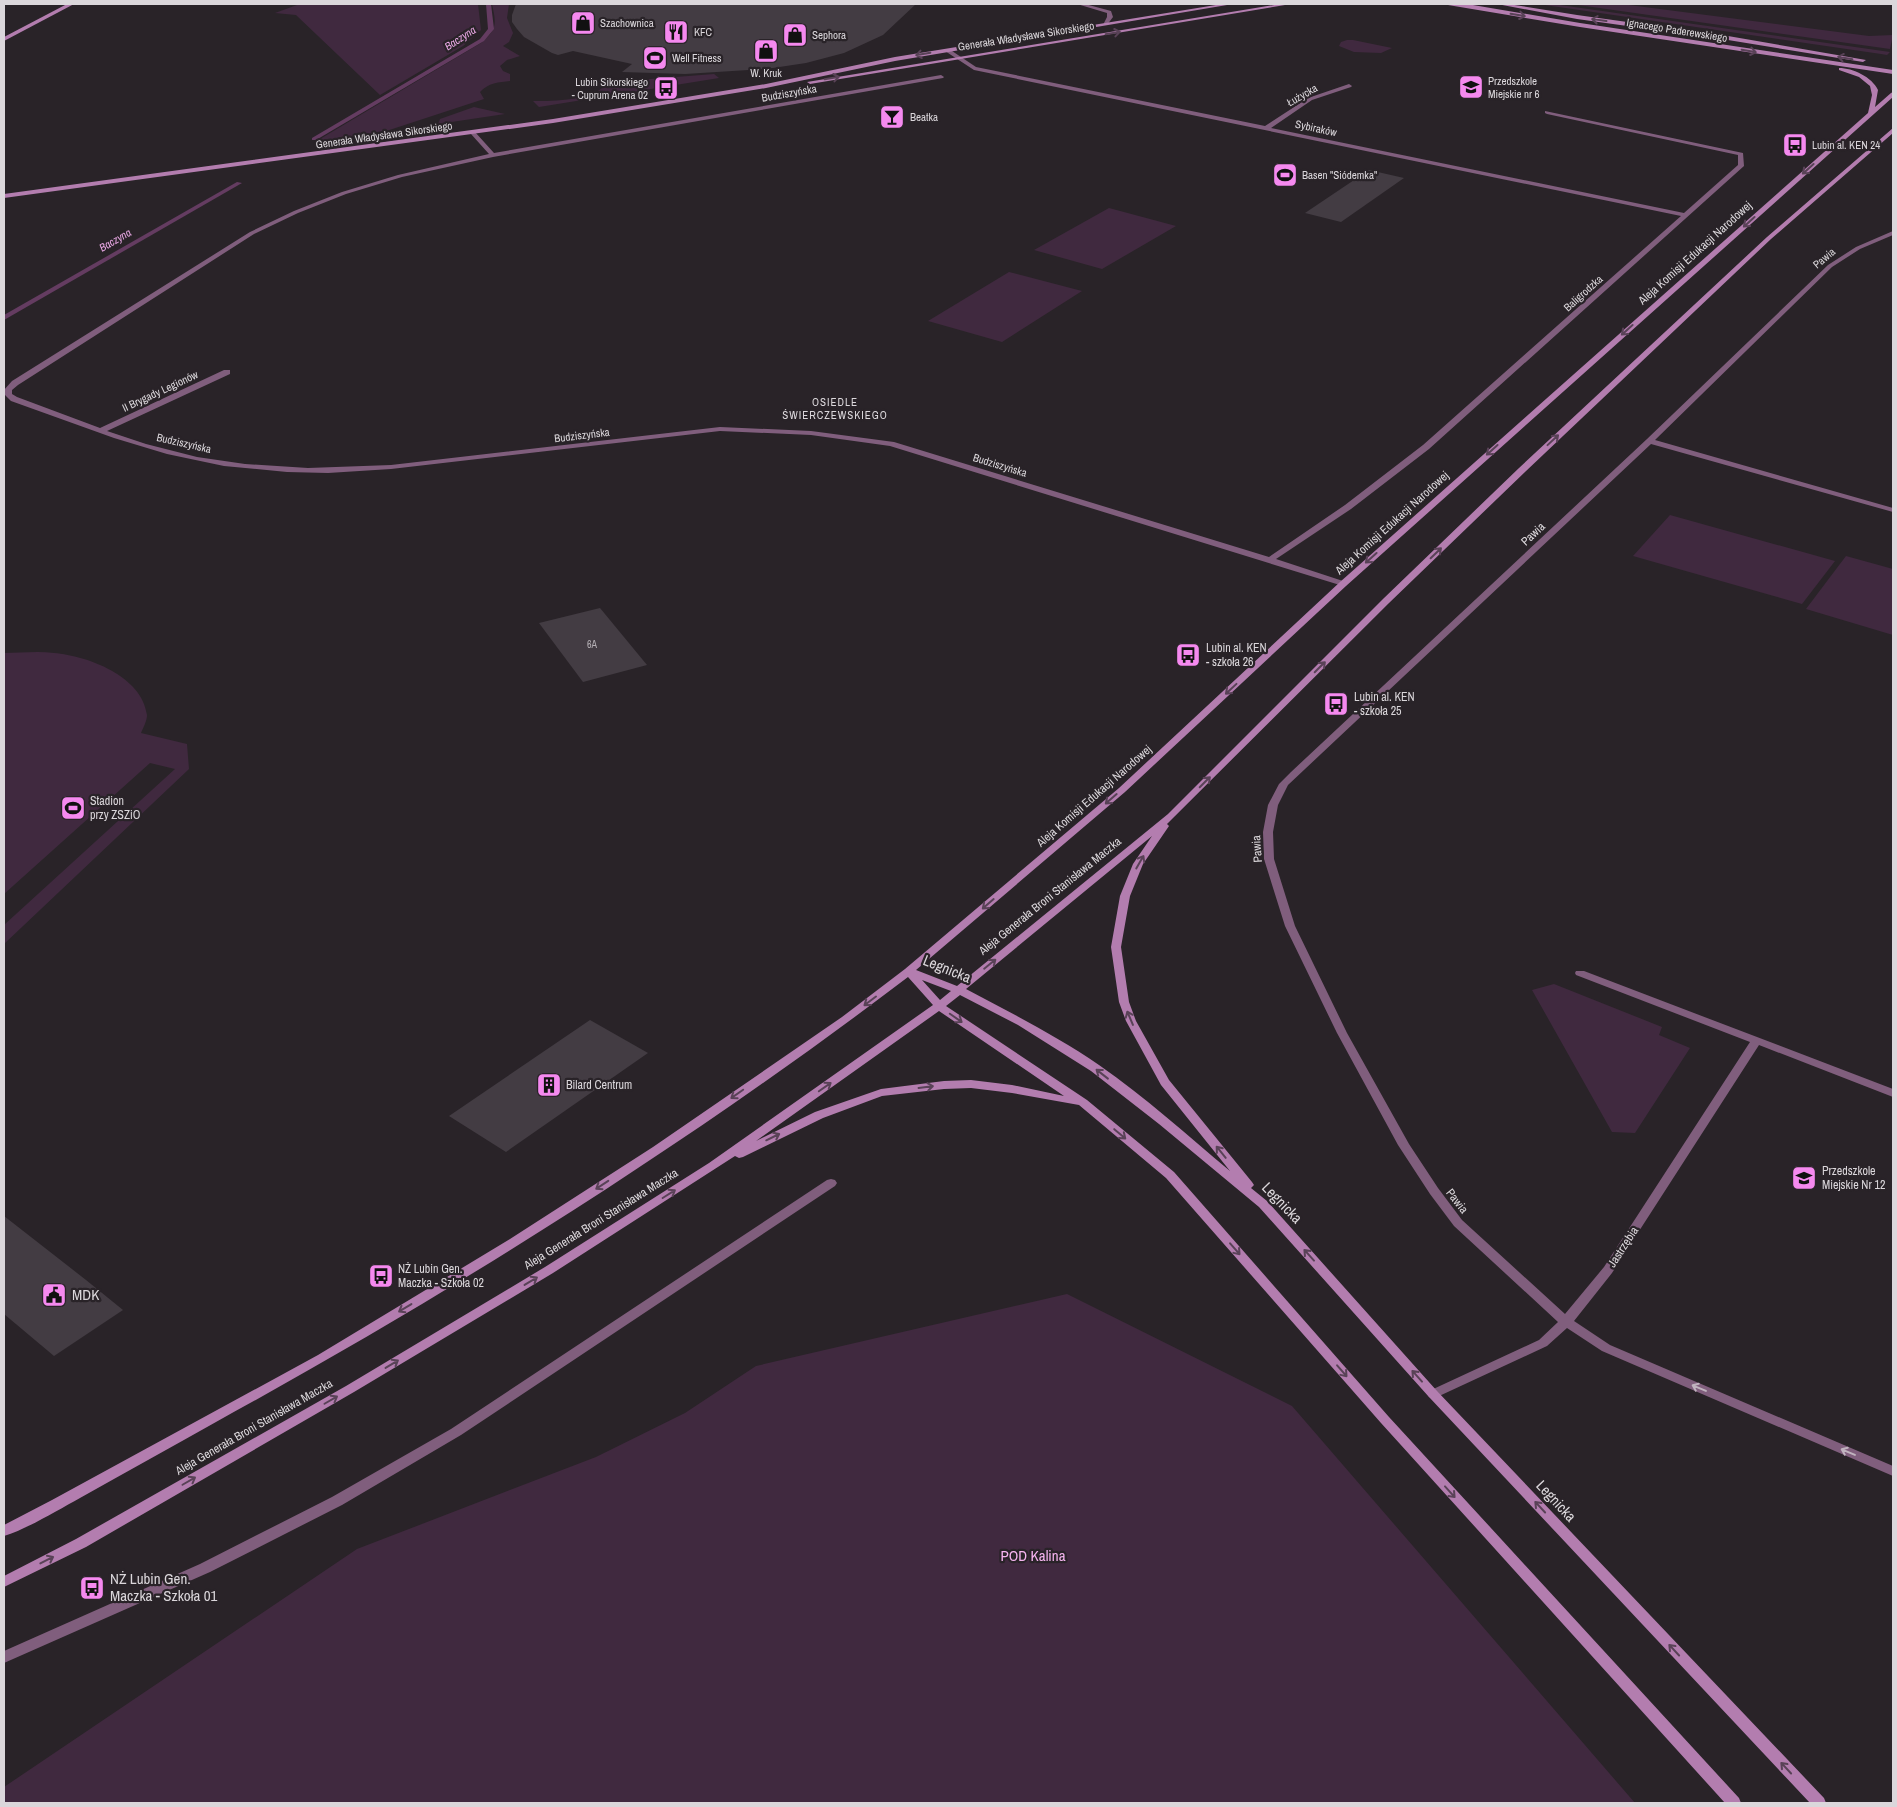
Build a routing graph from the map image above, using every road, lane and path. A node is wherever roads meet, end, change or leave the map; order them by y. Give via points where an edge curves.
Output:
1 (71, 4) edge
2 (1080, 4) edge
3 (1230, 4) edge
4 (1288, 4) edge
5 (1445, 4) edge
6 (1459, 4) edge
7 (1500, 4) edge
8 (1470, 6) junction
9 (1105, 24) junction
10 (4, 39) edge
11 (947, 50) junction
12 (958, 57) junction
13 (1801, 59) junction
14 (1884, 64) dead end
15 (1893, 72) edge
16 (941, 77) dead end
17 (766, 86) junction
18 (1349, 86) dead end
19 (1893, 94) edge
20 (1547, 112) dead end
21 (1871, 113) junction
22 (1267, 128) junction
23 (1893, 130) edge
24 (473, 133) junction
25 (494, 155) junction
26 (4, 196) edge
27 (1684, 216) junction
28 (1890, 236) edge
29 (227, 372) dead end
30 (101, 431) junction
31 (1650, 441) junction
32 (1893, 510) edge
33 (1270, 560) junction
34 (1343, 584) junction
35 (1171, 816) junction
36 (909, 971) junction
37 (1580, 973) dead end
38 (959, 990) junction
39 (939, 1006) junction
40 (1756, 1041) junction
41 (1893, 1093) edge
42 (1083, 1103) junction
43 (714, 1166) junction
44 (831, 1183) dead end
45 (1263, 1204) junction
46 (1566, 1322) junction
47 (1433, 1394) junction
48 (1893, 1471) edge
49 (4, 1531) edge
50 (4, 1582) edge
51 (4, 1657) edge
52 (1734, 1803) edge
53 (1819, 1803) edge

1 - 10 main road
2 - 9 street via 1108,12 1110,17
3 - 9 main road, Generała Władysława Sikorskiego
12 -> 4 main road, Generała Władysława Sikorskiego
5 - 8 main road
6 - 8 main road, Ignacego Paderewskiego
14 -> 7 main road, Ignacego Paderewskiego
8 -> 13 main road, Ignacego Paderewskiego
9 - 11 main road, Generała Władysława Sikorskiego
11 - 12 street, Sybiraków
11 -> 17 main road, Generała Władysława Sikorskiego
17 -> 12 main road, Generała Władysława Sikorskiego
12 - 22 street, Sybiraków via 974,68
13 - 15 main road, Ignacego Paderewskiego
13 - 21 main road via 1850,72 1872,84 1875,91
16 - 25 street, Budziszyńska
17 - 24 main road, Generała Władysława Sikorskiego
18 - 22 street, Łużycka via 1310,99
19 - 21 main road, Aleja Komisji Edukacji Narodowej
20 - 27 street, Baligrodzka via 1741,154 1741,166
21 -> 34 main road, Aleja Komisji Edukacji Narodowej
22 - 27 street, Sybiraków
35 -> 23 main road via 1522,470 1769,238
24 - 25 street
24 - 26 main road, Generała Władysława Sikorskiego
25 - 30 street, Budziszyńska via 384,181 315,204 271,224 218,254 14,383 8,390 14,399
27 - 33 street, Baligrodzka via 1426,447 1348,507
28 - 31 street, Pawia via 1858,248 1830,266
29 - 30 street, II Brygady Legionów
30 - 33 street, Budziszyńska via 223,464 305,470 409,465 720,429 811,433 891,444
31 - 32 street
31 - 46 street, Pawia via 1294,774 1277,795 1268,822 1270,865 1290,926 1342,1033 1404,1146 1458,1223
33 - 34 street, Budziszyńska
34 -> 36 main road, Aleja Komisji Edukacji Narodowej via 1122,790
38 -> 35 main road, Aleja Generała Broni Stanisława Maczka
45 -> 35 main road via 1165,1082 1124,1002 1116,947 1125,896 1138,864
36 - 38 main road, Legnicka
36 - 39 main road, Legnicka
36 -> 49 main road via 846,1019 673,1138 514,1242 322,1358
37 - 40 street
38 - 39 main road, Aleja Generała Broni Stanisława Maczka
45 -> 38 main road, Legnicka via 1095,1068 1031,1028
39 -> 42 main road, Legnicka
43 -> 39 main road, Aleja Generała Broni Stanisława Maczka
40 - 41 street
40 - 46 street, Jastrzębia via 1608,1270
43 -> 42 main road via 819,1115 881,1093 971,1084
42 -> 52 main road, Legnicka via 1170,1175 1385,1420
50 -> 43 main road, Aleja Generała Broni Stanisława Maczka via 81,1543 350,1389
44 - 51 street via 456,1432 337,1501 205,1568
47 -> 45 main road, Legnicka
46 - 47 street, Jastrzębia via 1543,1344
48 -> 46 street via 1606,1348
53 -> 47 main road, Legnicka

